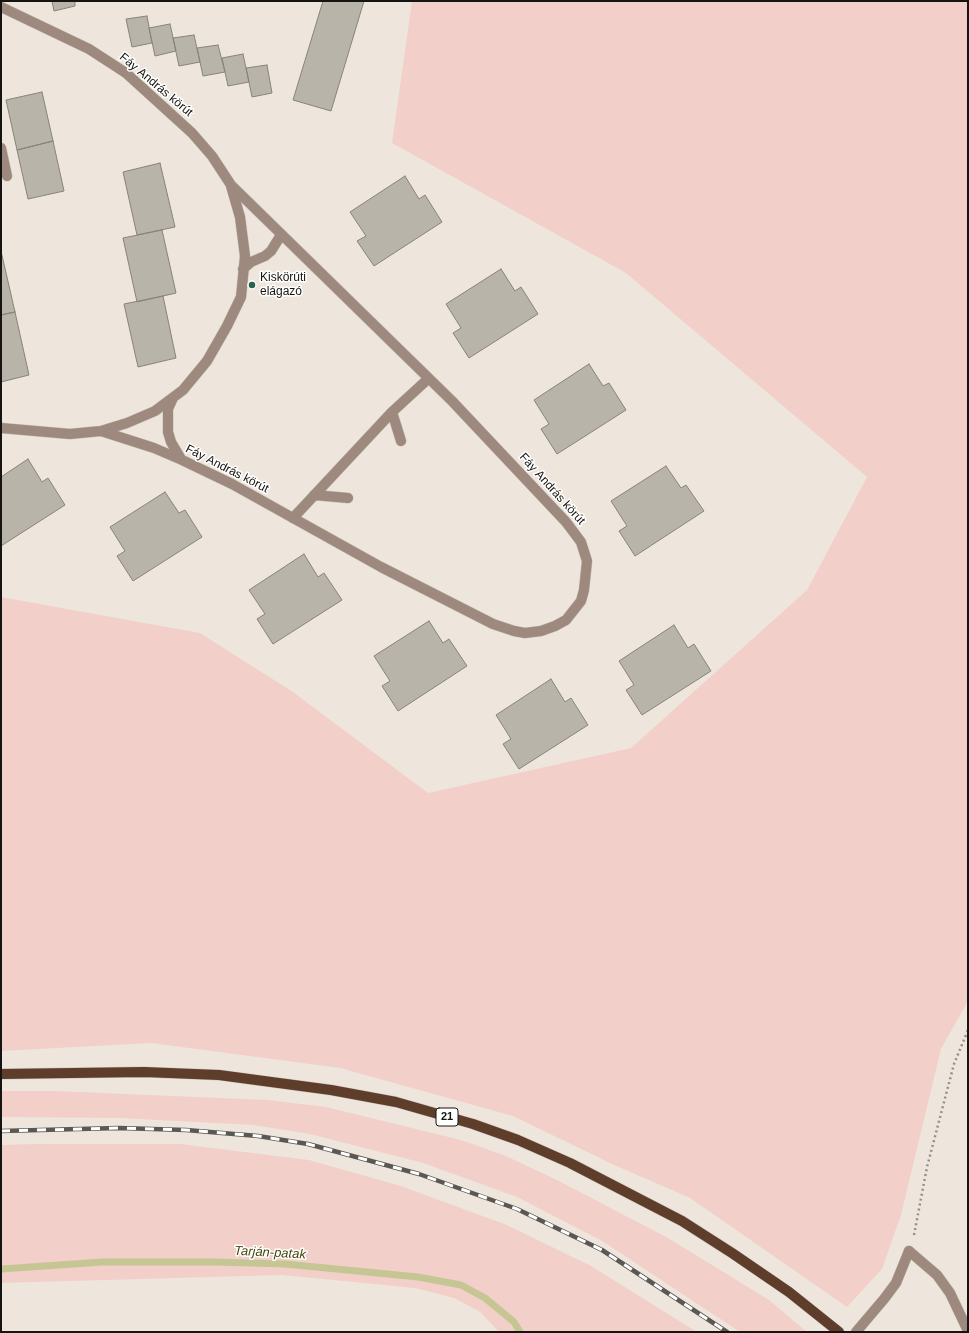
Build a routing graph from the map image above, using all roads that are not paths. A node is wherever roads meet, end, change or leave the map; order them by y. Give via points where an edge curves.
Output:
1 (1, 7) edge
2 (1, 148) edge
3 (7, 176) dead end
4 (231, 185) junction
5 (281, 235) junction
6 (243, 269) junction
7 (428, 378) junction
8 (173, 398) junction
9 (392, 412) junction
10 (1, 428) edge
11 (101, 431) junction
12 (401, 441) dead end
13 (182, 460) junction
14 (314, 495) junction
15 (348, 498) dead end
16 (293, 518) junction
17 (1, 1074) edge
18 (968, 1331) edge
19 (839, 1332) edge
20 (856, 1332) edge

1 - 4 street, Fáy András körút via 90,49 126,73 192,134 212,156
2 - 3 street
4 - 5 street, Fáy András körút
4 - 6 street, Fáy András körút via 240,217 245,256
5 - 6 street via 265,256
5 - 7 street, Fáy András körút
6 - 8 street, Fáy András körút via 241,297 227,326 207,361
7 - 9 street
7 - 16 street, Fáy András körút via 540,492 581,542 587,561 581,601 566,620 541,631 514,632 388,571
8 - 11 street, Fáy András körút via 155,411
8 - 13 street via 168,409 168,432 173,447
9 - 12 street
9 - 14 street
10 - 11 street, Fáy András körút via 70,434
11 - 13 street, Fáy András körút
13 - 16 street, Fáy András körút
14 - 15 street
14 - 16 street
17 - 19 main road, 21 via 144,1072 219,1075 308,1086 396,1102 473,1124 570,1163 682,1221 789,1292
18 - 20 street via 950,1293 937,1275 909,1251 896,1283

